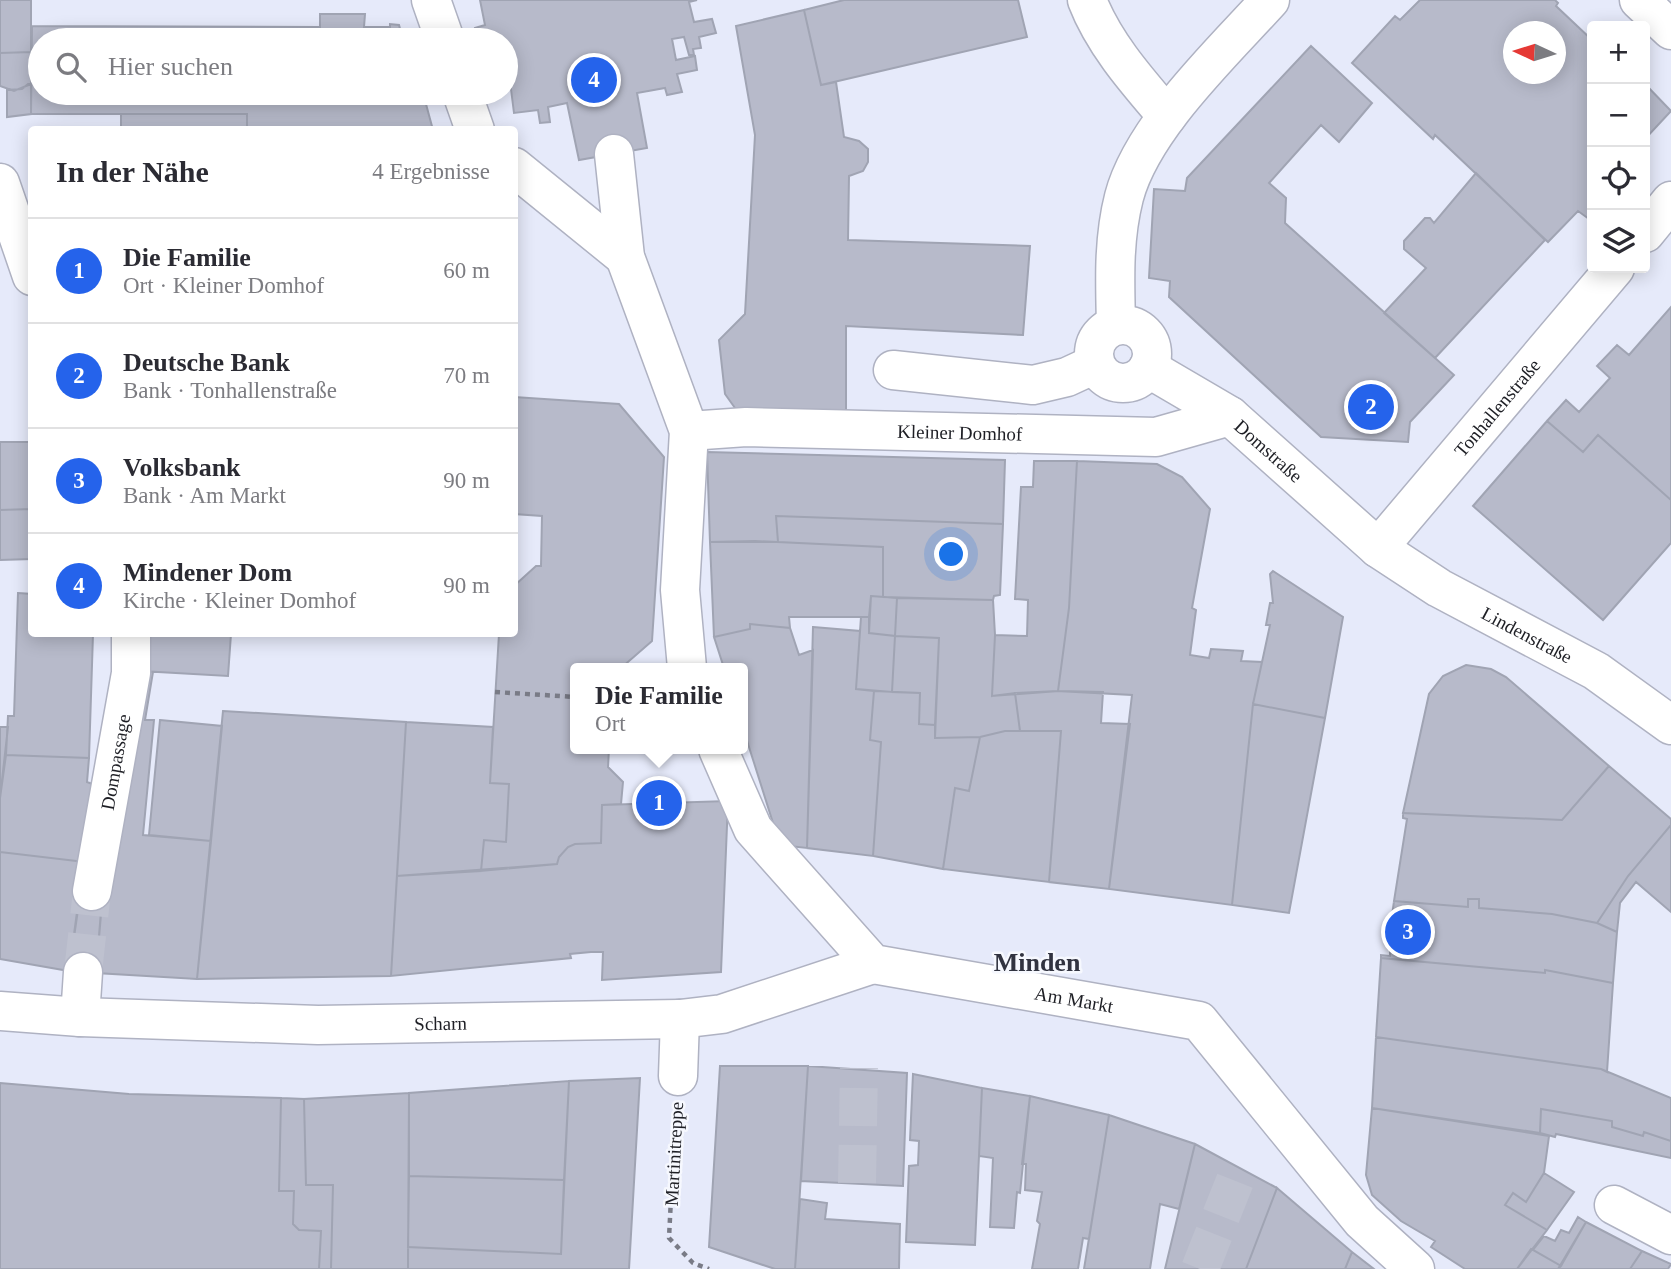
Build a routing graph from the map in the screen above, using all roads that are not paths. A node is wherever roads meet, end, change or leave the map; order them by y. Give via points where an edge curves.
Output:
1 (431, 0) edge
2 (1087, 0) edge
3 (1270, 0) edge
4 (1639, 0) edge
5 (441, 28) edge
6 (1671, 30) edge
7 (466, 105) edge
8 (1167, 116) junction
9 (474, 126) edge
10 (614, 154) dead end
11 (518, 170) edge
12 (0, 183) edge
13 (1671, 201) edge
14 (1650, 227) edge
15 (625, 257) junction
16 (28, 264) edge
17 (1611, 273) edge
18 (1116, 325) junction
19 (1095, 365) junction
20 (1149, 368) junction
21 (893, 370) dead end
22 (1230, 415) junction
23 (689, 431) junction
24 (1378, 548) junction
25 (131, 637) edge
26 (687, 663) edge
27 (1671, 725) edge
28 (720, 754) edge
29 (92, 891) tunnel mouth
30 (873, 964) junction
31 (83, 972) tunnel mouth
32 (0, 1011) edge
33 (80, 1017) junction
34 (680, 1019) junction
35 (678, 1076) road end
36 (1614, 1205) dead end
37 (1671, 1235) edge
38 (1415, 1269) edge

1 - 5 street
2 - 8 street via 1126,68
3 - 8 street
4 - 6 street
7 - 9 street
8 - 18 street via 1144,150 1124,195 1114,251
10 - 15 street
11 - 15 street
12 - 16 street
13 - 14 street
15 - 23 street
17 - 24 street, Tonhallenstraße
18 - 19 street via 1097,341
18 - 20 street via 1138,328 1146,336 1152,357
19 - 20 street via 1110,380 1121,383 1142,377
19 - 21 street via 1032,385
20 - 22 street, Domstraße
22 - 23 street, Kleiner Domhof via 1156,437 746,427
22 - 24 street, Domstraße
23 - 26 street via 680,590
24 - 27 street, Lindenstraße via 1439,588 1596,671
25 - 29 street, Dompassage via 131,673
28 - 30 street via 753,829
30 - 34 street, Scharn via 722,1014
30 - 38 street, Am Markt via 1199,1021 1362,1221
31 - 33 street
32 - 33 street, Scharn
33 - 34 street, Scharn via 318,1024
34 - 35 street, Martinitreppe
36 - 37 street

